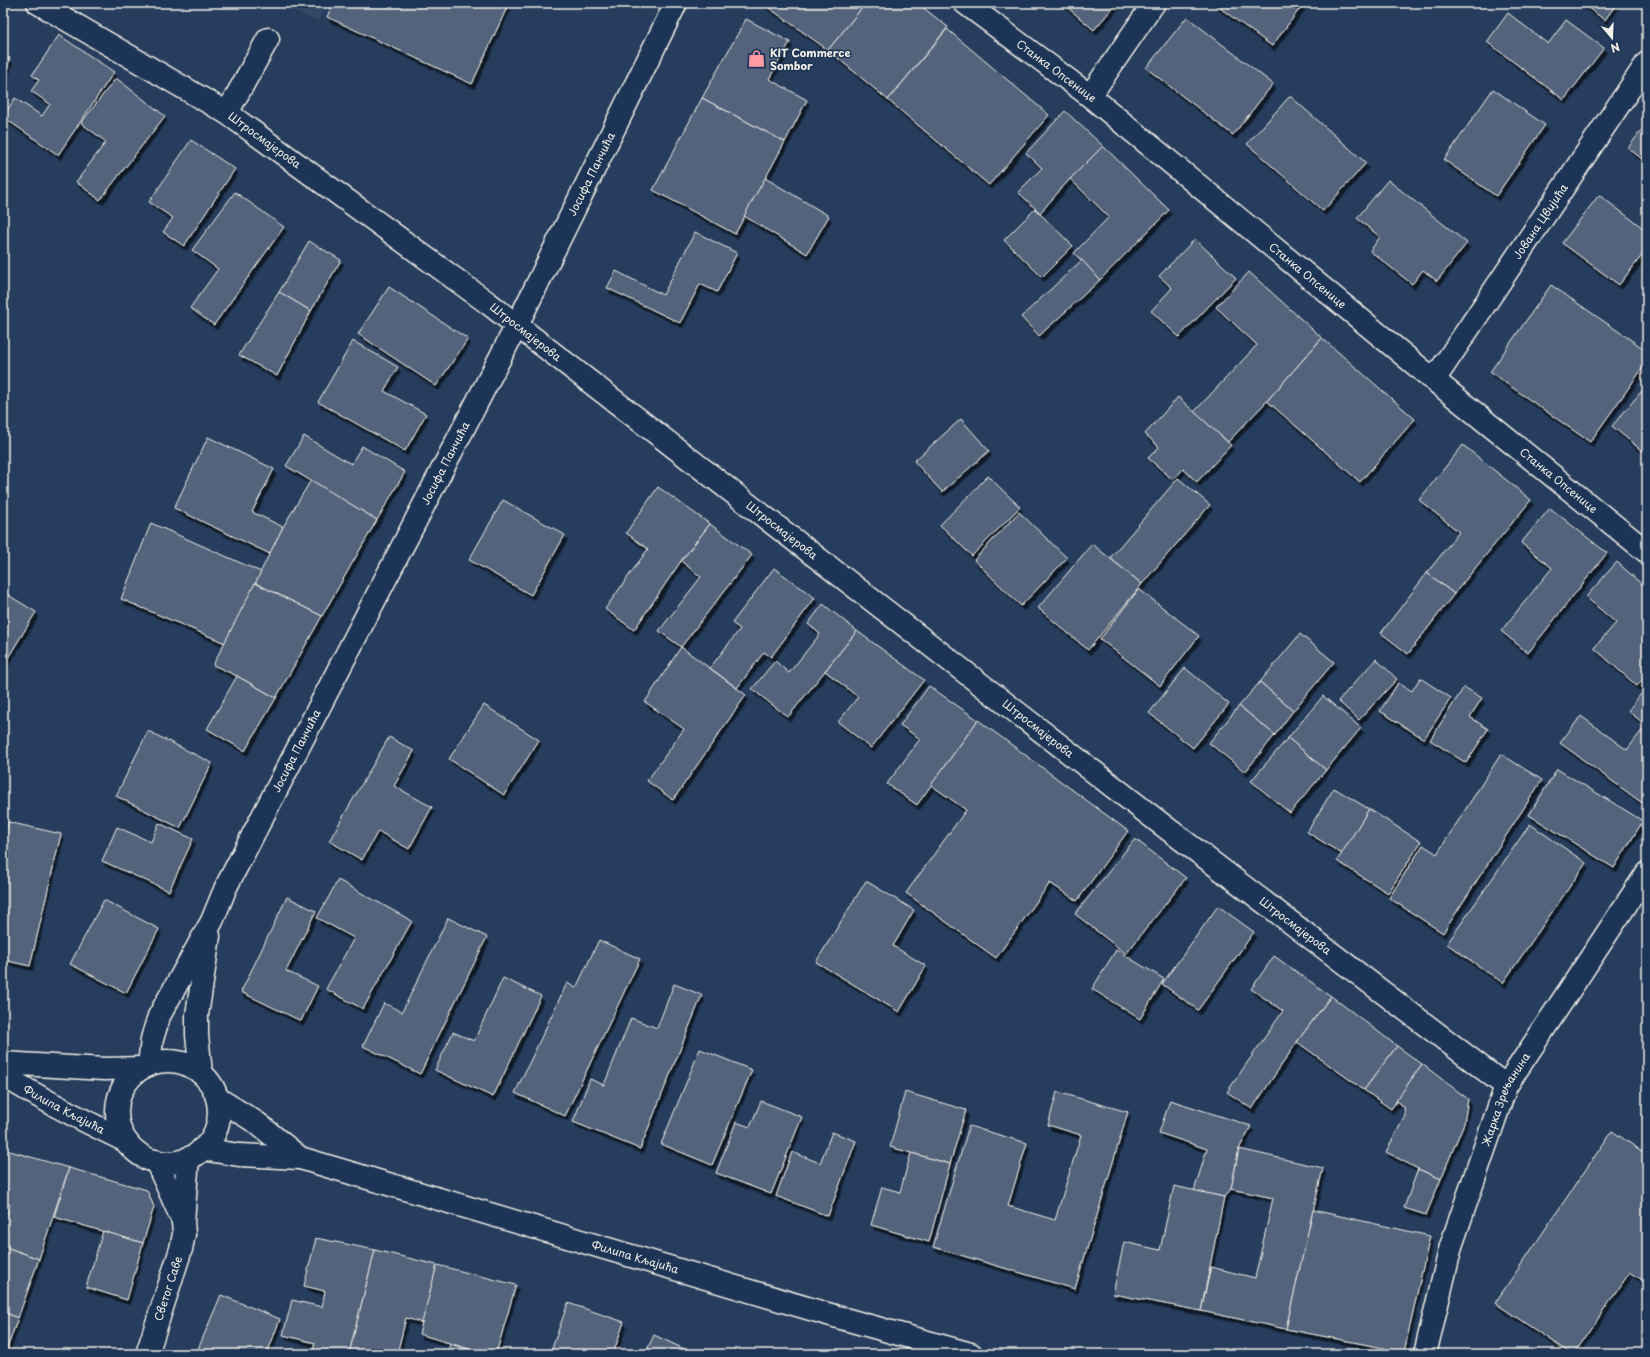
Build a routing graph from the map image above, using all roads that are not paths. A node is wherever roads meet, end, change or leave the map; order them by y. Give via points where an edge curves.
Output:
1 (38, 3) edge
2 (676, 3) edge
3 (965, 3) edge
4 (1154, 3) edge
5 (268, 39) dead end
6 (1647, 63) edge
7 (1090, 96) junction
8 (227, 112) junction
9 (517, 325) junction
10 (1434, 380) junction
11 (1647, 552) edge
12 (1647, 873) edge
13 (212, 921) junction
14 (3, 1063) edge
15 (145, 1067) junction
16 (201, 1073) junction
17 (3, 1075) edge
18 (1506, 1086) junction
19 (217, 1098) junction
20 (126, 1141) junction
21 (195, 1154) junction
22 (300, 1158) junction
23 (156, 1161) junction
24 (183, 1222) junction
25 (147, 1354) edge
26 (971, 1354) edge
27 (1425, 1354) edge

1 - 8 street, Штросмајерова
2 - 9 street, Јосифа Панчића
3 - 7 street, Станка Опсенице
4 - 7 street
5 - 8 street
6 - 10 street, Јована Цвијића
7 - 10 street, Станка Опсенице
8 - 9 street, Штросмајерова
9 - 13 street, Јосифа Панчића via 226,886
9 - 18 street, Штросмајерова via 1147,813
10 - 11 street, Станка Опсенице
12 - 18 street, Жарка Зрењанина
13 - 15 street, Јосифа Панчића via 159,1016
13 - 16 street, Јосифа Панчића via 197,1015
14 - 15 street via 104,1070
15 - 16 street via 162,1061 176,1062
15 - 20 street via 131,1077 118,1101 117,1115
16 - 19 street
17 - 20 street, Филипа Кљајића
18 - 27 street, Жарка Зрењанина via 1451,1246
19 - 21 street via 217,1126 211,1139
19 - 22 street, Филипа Кљајића via 257,1123
20 - 23 street via 136,1152
21 - 22 street, Филипа Кљајића
21 - 23 street via 167,1163
21 - 24 street, Светог Саве
22 - 26 street, Филипа Кљајића
23 - 24 street, Светог Саве
24 - 25 street, Светог Саве via 181,1249

